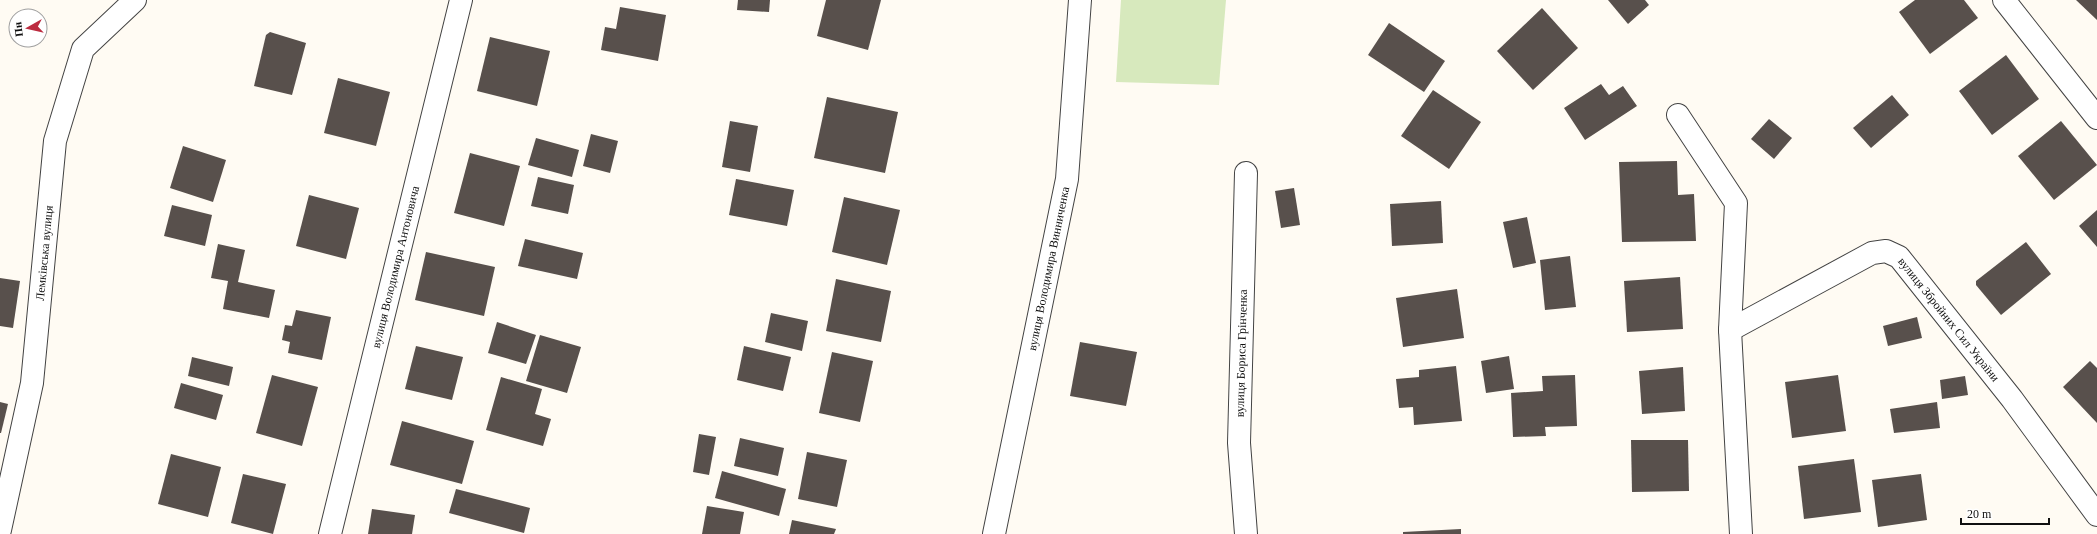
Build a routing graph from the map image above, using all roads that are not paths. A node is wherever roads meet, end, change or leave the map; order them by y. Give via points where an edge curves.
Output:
1 (135, 0) edge
2 (461, 0) edge
3 (1080, 0) edge
4 (2004, 0) edge
5 (1678, 115) dead end
6 (2097, 118) edge
7 (1246, 173) dead end
8 (1730, 330) junction
9 (2097, 515) edge
10 (0, 530) edge
11 (330, 534) edge
12 (994, 534) edge
13 (1246, 534) edge
14 (1741, 534) edge

1 - 10 street, Лемківська вулиця via 83,49 55,141 32,384
2 - 11 street, вулиця Володимира Антоновича
3 - 12 street, вулиця Володимира Винниченка via 1067,179
4 - 6 street
5 - 8 street via 1736,203
7 - 13 street, вулиця Бориса Грінченка via 1239,443
8 - 9 street, вулиця Збройних Сил України via 1872,253 1886,251 1899,257 2012,399
8 - 14 street

